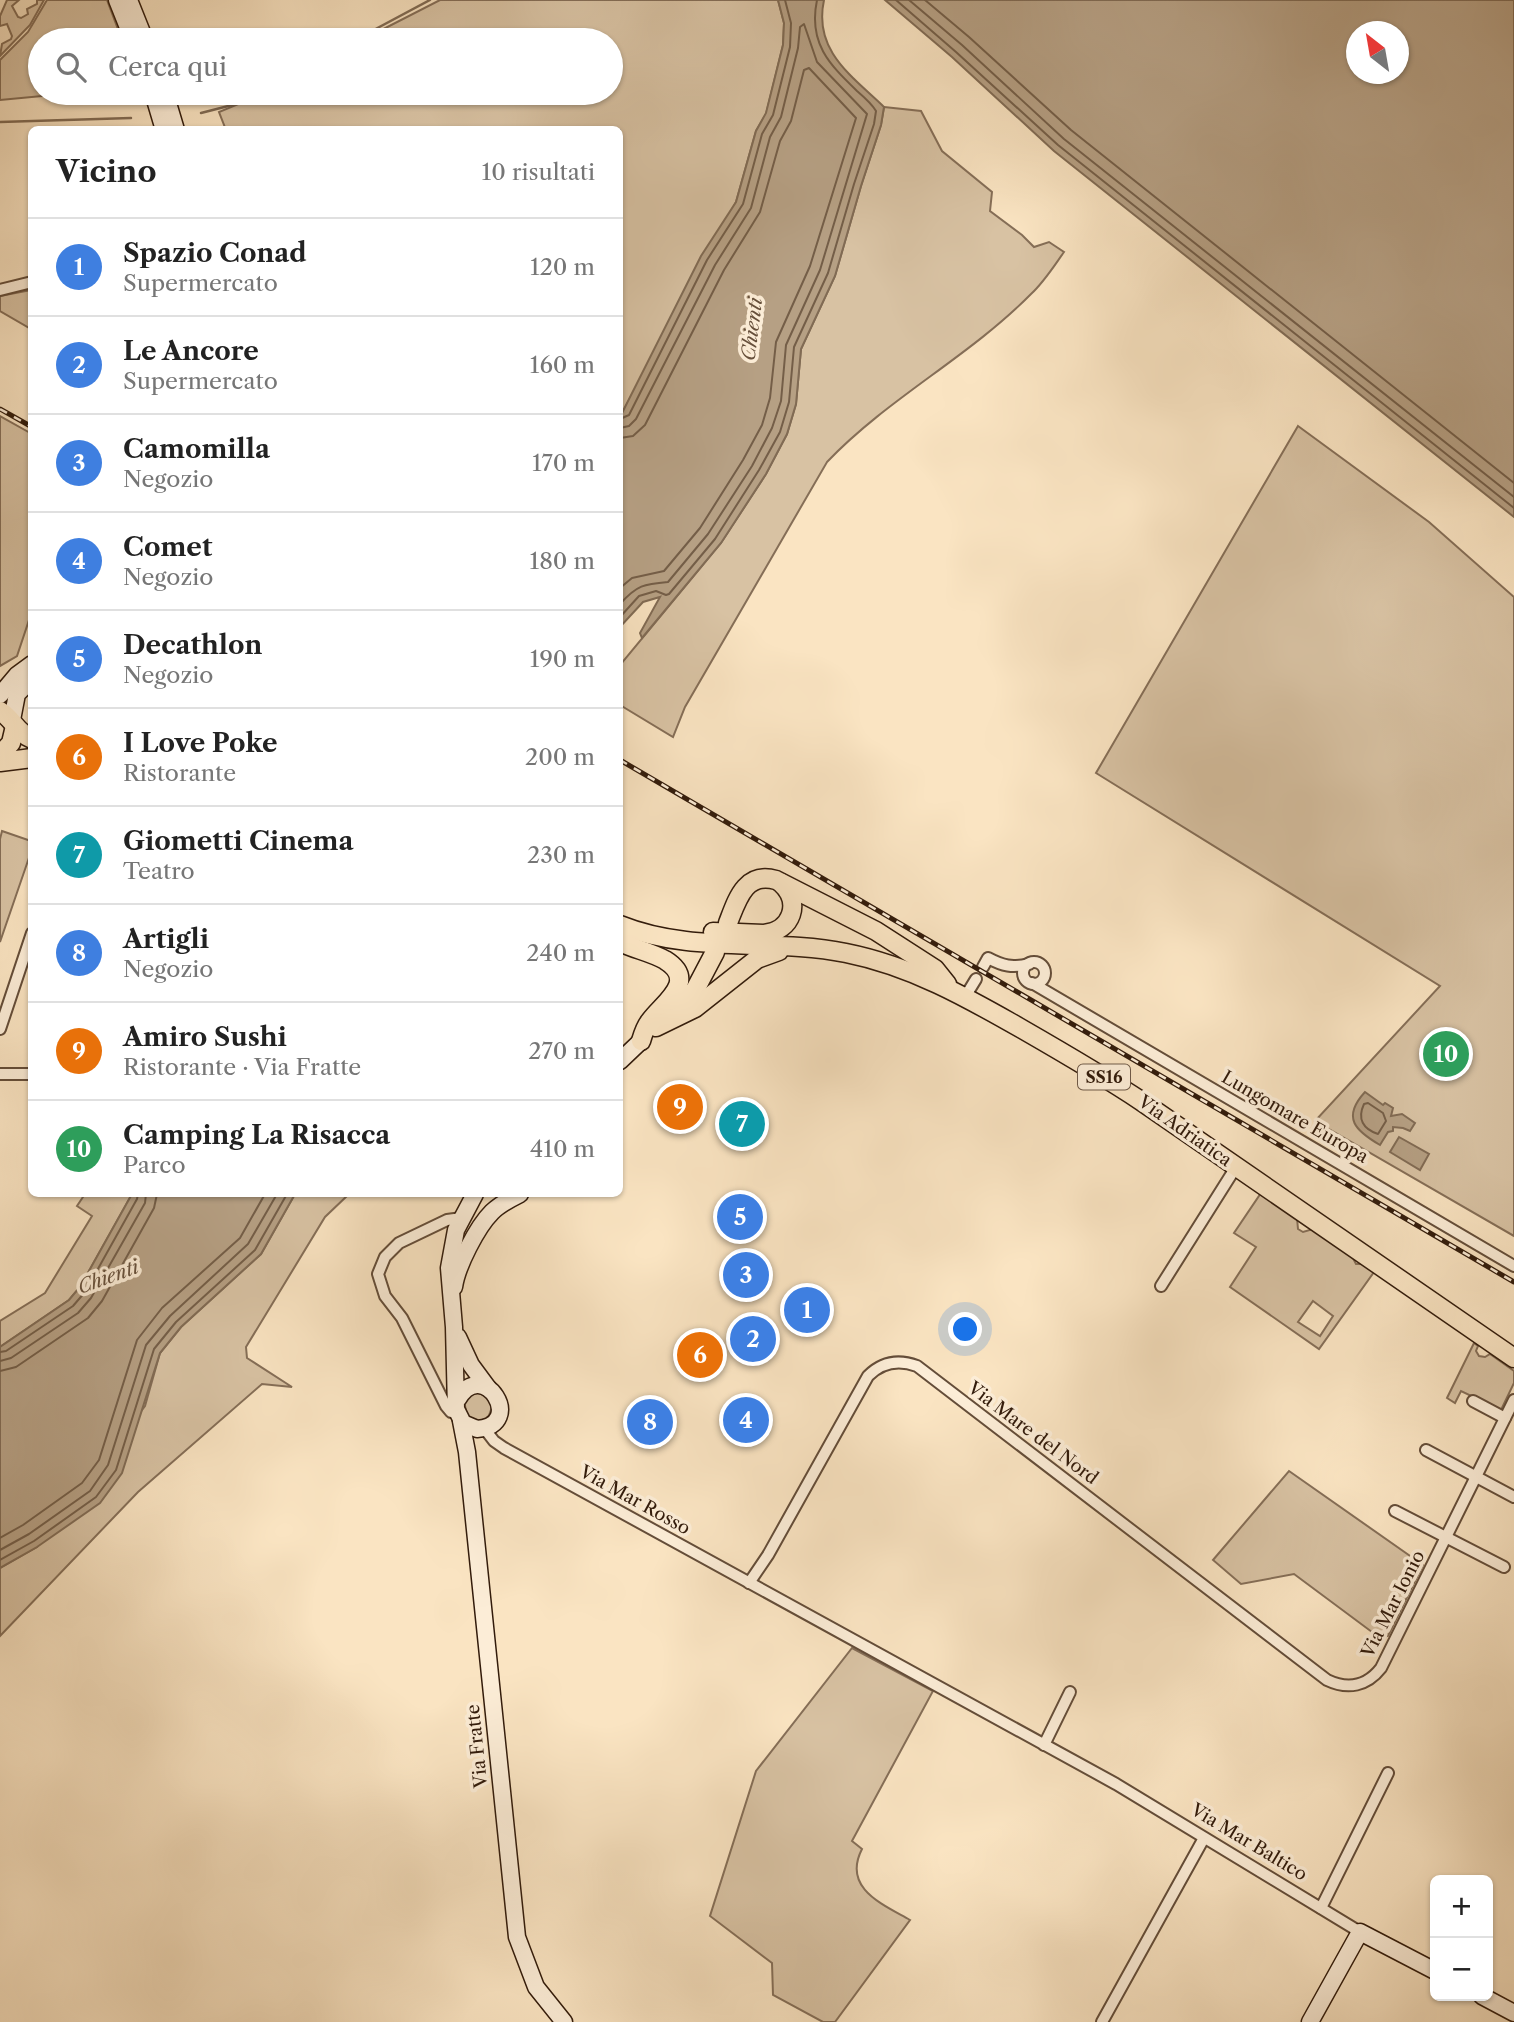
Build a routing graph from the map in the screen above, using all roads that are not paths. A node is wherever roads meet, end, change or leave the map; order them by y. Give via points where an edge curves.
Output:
1 (117, 0) edge
2 (129, 0) edge
3 (128, 28) edge
4 (140, 28) edge
5 (157, 105) edge
6 (169, 105) edge
7 (163, 126) edge
8 (175, 126) edge
9 (28, 283) edge
10 (0, 290) edge
11 (28, 667) edge
12 (28, 684) edge
13 (0, 695) edge
14 (9, 719) edge
15 (28, 738) edge
16 (0, 755) edge
17 (28, 758) edge
18 (0, 762) edge
19 (781, 883) junction
20 (728, 923) dead end
21 (623, 926) edge
22 (658, 938) junction
23 (623, 943) edge
24 (789, 948) junction
25 (715, 952) dead end
26 (28, 953) edge
27 (985, 962) dead end
28 (1029, 964) junction
29 (1044, 976) junction
30 (976, 979) dead end
31 (1032, 983) junction
32 (958, 993) junction
33 (1057, 999) junction
34 (656, 1027) junction
35 (0, 1029) edge
36 (640, 1041) junction
37 (623, 1057) edge
38 (0, 1074) edge
39 (28, 1074) edge
40 (1237, 1167) junction
41 (473, 1197) edge
42 (515, 1197) edge
43 (462, 1218) junction
44 (1514, 1265) edge
45 (1161, 1286) dead end
46 (452, 1300) junction
47 (454, 1327) junction
48 (1514, 1358) edge
49 (488, 1388) junction
50 (1514, 1400) edge
51 (1473, 1401) dead end
52 (458, 1411) junction
53 (1505, 1418) junction
54 (487, 1425) junction
55 (1426, 1450) dead end
56 (467, 1452) junction
57 (1477, 1476) junction
58 (1514, 1497) edge
59 (1395, 1511) dead end
60 (1447, 1537) junction
61 (1504, 1567) dead end
62 (749, 1583) junction
63 (1366, 1682) joint
64 (1070, 1692) dead end
65 (1044, 1745) junction
66 (1388, 1773) dead end
67 (1204, 1838) junction
68 (1321, 1908) junction
69 (1360, 1931) junction
70 (1430, 1968) edge
71 (1491, 2001) edge
72 (1514, 2013) edge
73 (564, 2022) edge
74 (1102, 2022) edge
75 (1310, 2022) edge

1 - 3 main road
2 - 4 main road
5 - 7 main road
6 - 8 main road
9 - 10 street
11 - 13 main road
12 - 14 main road via 17,694
14 - 15 main road
14 - 16 main road via 11,743
17 - 18 main road
19 - 20 main road via 765,878 750,882
19 - 22 main road via 793,905 790,919 779,930 694,931
19 - 32 main road via 876,931 935,969
21 - 22 main road, SS16
22 - 24 main road, SS16
23 - 36 main road via 667,962 679,978 676,992 649,1022
24 - 32 main road, Via Adriatica / SS16 via 873,960
24 - 34 main road via 757,959 695,1008
25 - 34 main road via 695,990
26 - 35 street
27 - 28 street via 1016,967
28 - 29 street via 1040,964
28 - 31 street via 1023,973
29 - 31 street
29 - 33 street
30 - 32 street
31 - 33 street, Lungomare Europa
32 - 40 main road, Via Adriatica / SS16 via 1118,1086
33 - 44 street, Lungomare Europa
34 - 36 main road
36 - 37 main road
38 - 39 street
40 - 45 street
40 - 48 main road, Via Adriatica / SS16
41 - 43 main road, Via Fratte
42 - 46 main road, Via Fratte via 484,1222 461,1265
43 - 46 main road, Via Fratte via 450,1256
43 - 52 street via 447,1220 398,1243 378,1274 385,1296 402,1318 446,1406 451,1412
46 - 47 main road, Via Fratte
47 - 49 main road, Via Fratte via 463,1351
47 - 52 main road, Via Fratte
49 - 52 main road via 470,1387 461,1393
49 - 54 main road, Via Fratte via 499,1403
50 - 53 street, Via Mar Ionio
51 - 53 street
52 - 54 main road via 472,1428
52 - 56 main road, Via Fratte
53 - 57 street, Via Mar Ionio
54 - 56 main road
54 - 62 street, Via Mar Rosso via 494,1441 504,1448
55 - 57 street
56 - 73 main road, Via Fratte via 517,1937 536,1987
57 - 58 street
57 - 60 street, Via Mar Ionio
59 - 60 street, Via Mar Ionio
60 - 61 street, Via Mar Ionio
60 - 63 street, Via Mar Ionio via 1381,1668
62 - 63 street, Via Mare del Nord via 868,1376 885,1364 902,1362 917,1366 1327,1680 1346,1686
62 - 65 street, Via Mar Baltico
64 - 65 street
65 - 67 street, Via Mar Baltico
66 - 68 street
67 - 68 street, Via Mar Baltico
67 - 74 street
68 - 69 street, Via Mar Baltico
69 - 70 main road, Via Mar Baltico
69 - 75 main road
71 - 72 main road

